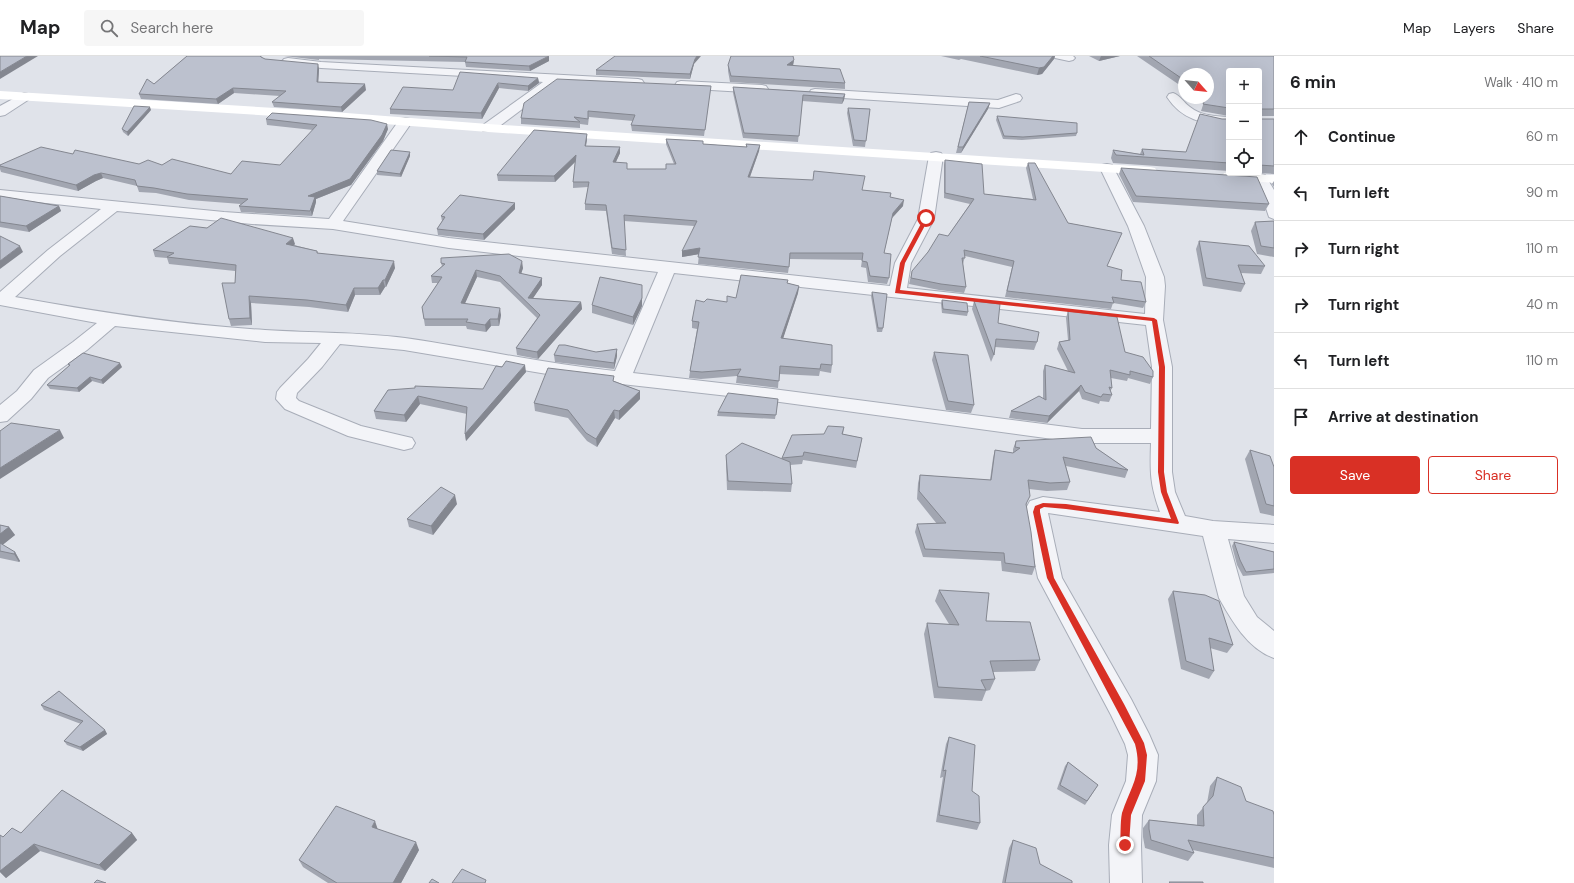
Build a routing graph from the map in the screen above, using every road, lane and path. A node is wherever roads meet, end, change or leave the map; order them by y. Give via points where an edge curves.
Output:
1 (278, 60) edge
2 (554, 79) junction
3 (653, 84) edge
4 (669, 84) edge
5 (775, 90) edge
6 (805, 92) edge
7 (0, 95) edge
8 (24, 97) junction
9 (1173, 97) dead end
10 (1016, 98) dead end
11 (0, 112) edge
12 (1226, 120) edge
13 (405, 122) junction
14 (488, 128) junction
15 (936, 156) junction
16 (1107, 168) junction
17 (1166, 172) edge
18 (1218, 176) edge
19 (1267, 178) edge
20 (0, 194) edge
21 (114, 206) junction
22 (1274, 214) edge
23 (334, 224) junction
24 (668, 268) junction
25 (897, 292) junction
26 (1, 300) edge
27 (111, 320) junction
28 (1154, 320) junction
29 (335, 338) junction
30 (622, 377) junction
31 (0, 416) edge
32 (1161, 436) junction
33 (404, 442) dead end
34 (1176, 523) junction
35 (1213, 529) junction
36 (1274, 534) edge
37 (1274, 647) edge
38 (1126, 883) edge

1 - 2 street via 321,65
2 - 3 street
2 - 14 street
4 - 5 street
6 - 10 street via 999,104
7 - 8 street
8 - 11 street
8 - 13 street
9 - 12 street via 1190,115
13 - 14 street
13 - 23 street
14 - 15 street
15 - 16 street
15 - 25 street via 926,218 903,263
16 - 17 street
16 - 28 street via 1136,226 1155,277
18 - 19 street
19 - 22 street
20 - 21 street
21 - 23 street
21 - 26 street via 54,253
23 - 24 street via 449,243
24 - 25 street
24 - 30 street
25 - 28 street
26 - 27 street
27 - 29 street via 265,336
27 - 31 street via 42,374 24,395
28 - 32 street via 1162,367
29 - 30 street via 404,344 577,373
29 - 33 street via 287,392 286,399 292,405 355,431
30 - 32 street via 1082,436
32 - 34 street via 1164,492
34 - 35 street
34 - 38 street via 1043,505 1036,512 1050,578 1140,743 1143,755 1140,781 1126,815
35 - 36 street
35 - 37 street via 1232,598 1248,624

